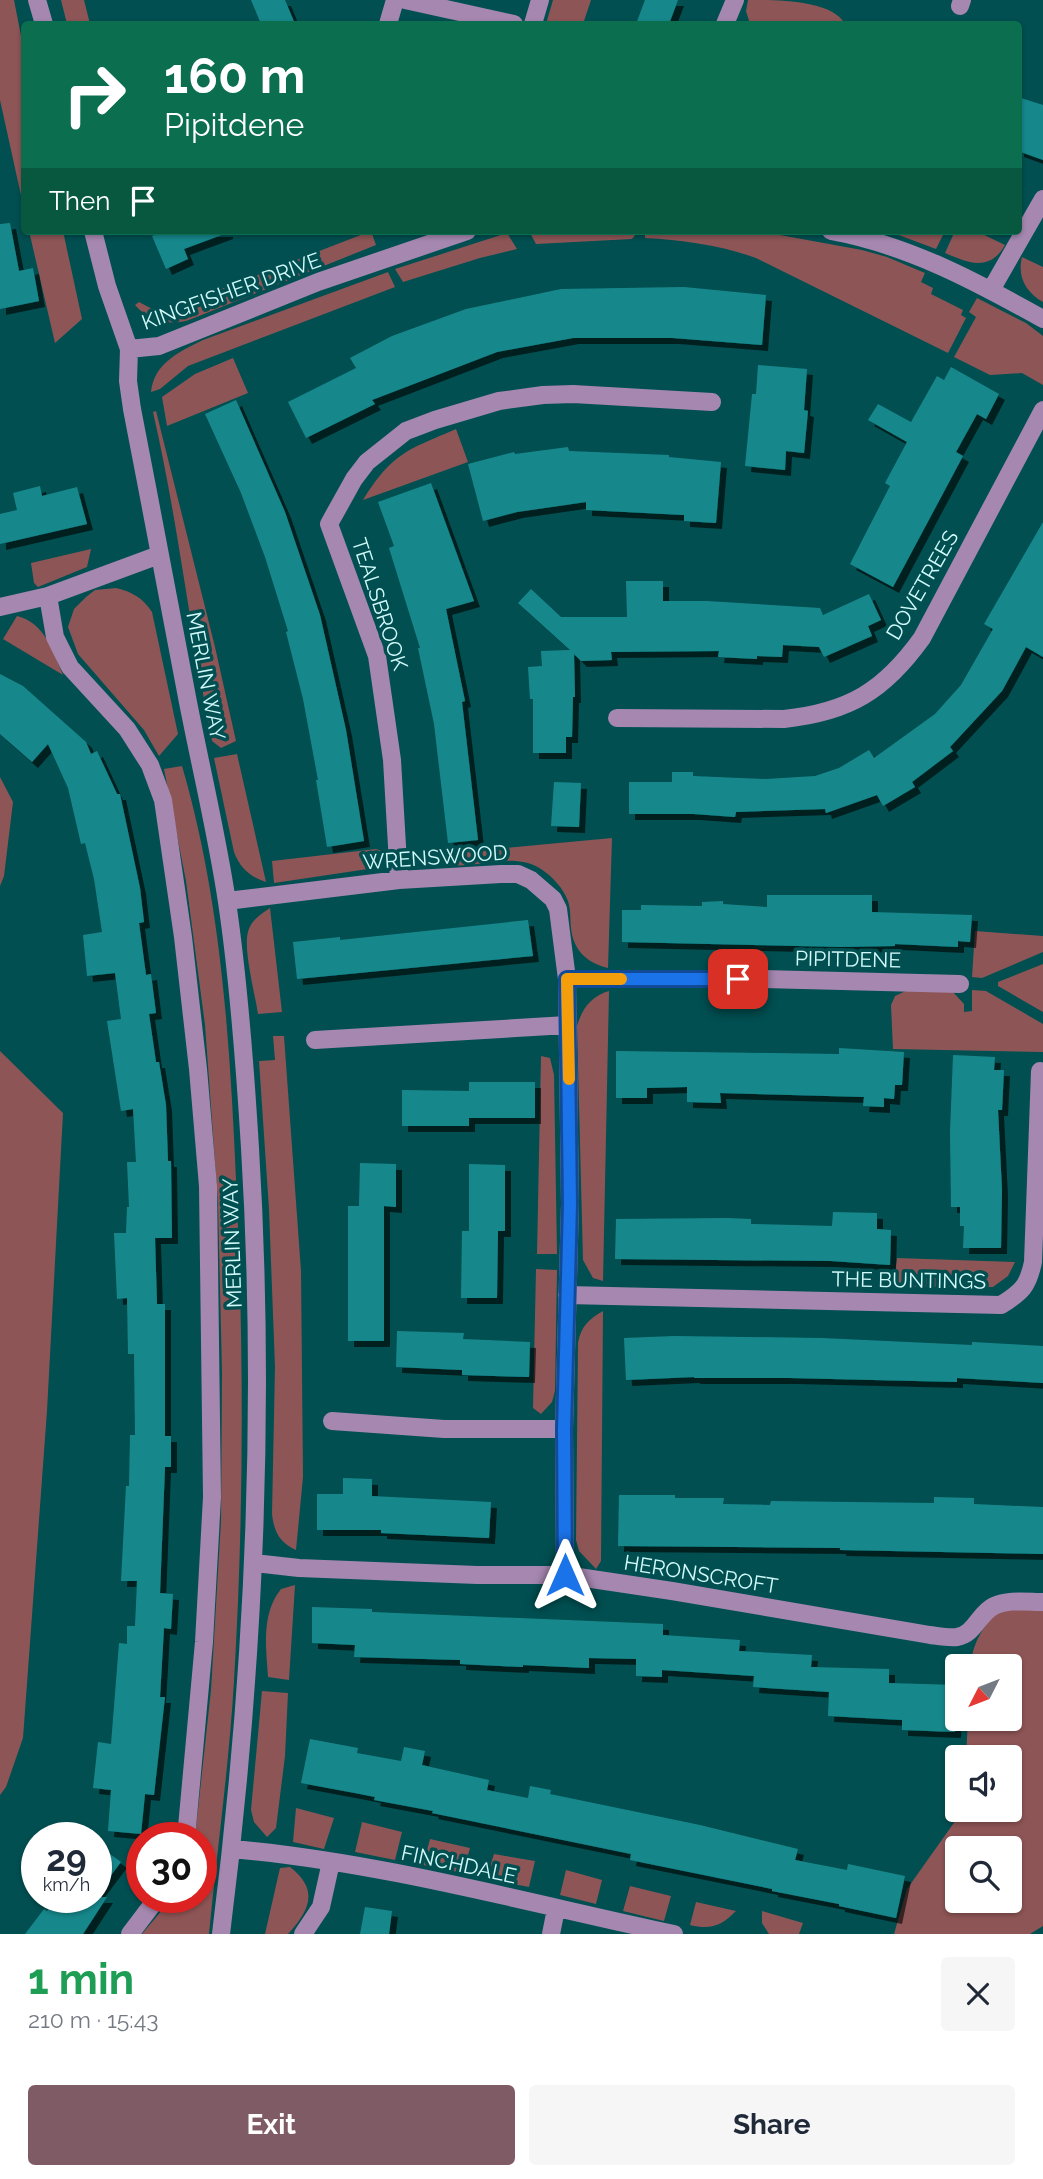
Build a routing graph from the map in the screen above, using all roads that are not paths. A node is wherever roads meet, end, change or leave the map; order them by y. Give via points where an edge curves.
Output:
1 (37, 0) edge
2 (395, 0) edge
3 (405, 0) edge
4 (540, 0) edge
5 (734, 0) edge
6 (43, 21) edge
7 (389, 21) edge
8 (500, 21) edge
9 (534, 21) edge
10 (726, 21) edge
11 (1043, 199) edge
12 (94, 235) edge
13 (455, 235) edge
14 (854, 235) edge
15 (991, 290) junction
16 (1043, 319) edge
17 (129, 349) junction
18 (712, 402) dead end
19 (1043, 410) edge
20 (159, 555) junction
21 (48, 596) junction
22 (0, 607) edge
23 (617, 718) dead end
24 (399, 880) junction
25 (227, 901) junction
26 (567, 979) junction
27 (960, 984) dead end
28 (567, 1025) junction
29 (315, 1040) dead end
30 (1040, 1071) dead end
31 (567, 1295) junction
32 (332, 1421) dead end
33 (564, 1429) junction
34 (254, 1563) junction
35 (565, 1575) junction
36 (1043, 1602) edge
37 (187, 1822) edge
38 (232, 1849) junction
39 (331, 1862) junction
40 (556, 1909) junction
41 (146, 1913) edge
42 (130, 1934) edge
43 (221, 1934) edge
44 (303, 1934) edge
45 (551, 1934) edge
46 (674, 1934) edge

1 - 6 street
2 - 7 street
3 - 8 street
4 - 9 street
5 - 10 street
11 - 15 street
12 - 17 street, MERLIN WAY
13 - 17 street, KINGFISHER DRIVE via 318,282 159,346
14 - 15 street via 907,251
15 - 16 street
17 - 20 street, MERLIN WAY via 128,381
18 - 24 street, TEALSBROOK via 573,394 499,401 406,431 367,462 354,479 329,524 377,656 392,760
19 - 23 street, DOVETREES via 922,638 900,667 868,694 832,710 784,719
20 - 21 street
20 - 25 street, MERLIN WAY
21 - 22 street
21 - 37 street, MERLIN WAY via 55,637 70,667 127,729 150,765 163,800 183,937 208,1186 212,1497
24 - 25 street, WRENSWOOD
24 - 26 street, WRENSWOOD via 518,874 531,880 558,909
25 - 34 street, MERLIN WAY via 256,1243 259,1383
26 - 27 street, PIPITDENE
26 - 28 street, WRENSWOOD
28 - 29 street
28 - 31 street, WRENSWOOD
30 - 31 street, THE BUNTINGS via 1033,1262 1029,1282 1001,1305
31 - 33 street, WRENSWOOD
32 - 33 street via 444,1429
33 - 35 street, WRENSWOOD
34 - 35 street, HERONSCROFT
34 - 38 street, MERLIN WAY
35 - 36 street, HERONSCROFT via 939,1636 958,1637 971,1630 994,1605
38 - 39 street, FINCHDALE
38 - 43 street, MERLIN WAY
39 - 40 street, FINCHDALE
39 - 44 street via 321,1907
40 - 45 street
40 - 46 street, FINCHDALE
41 - 42 street

